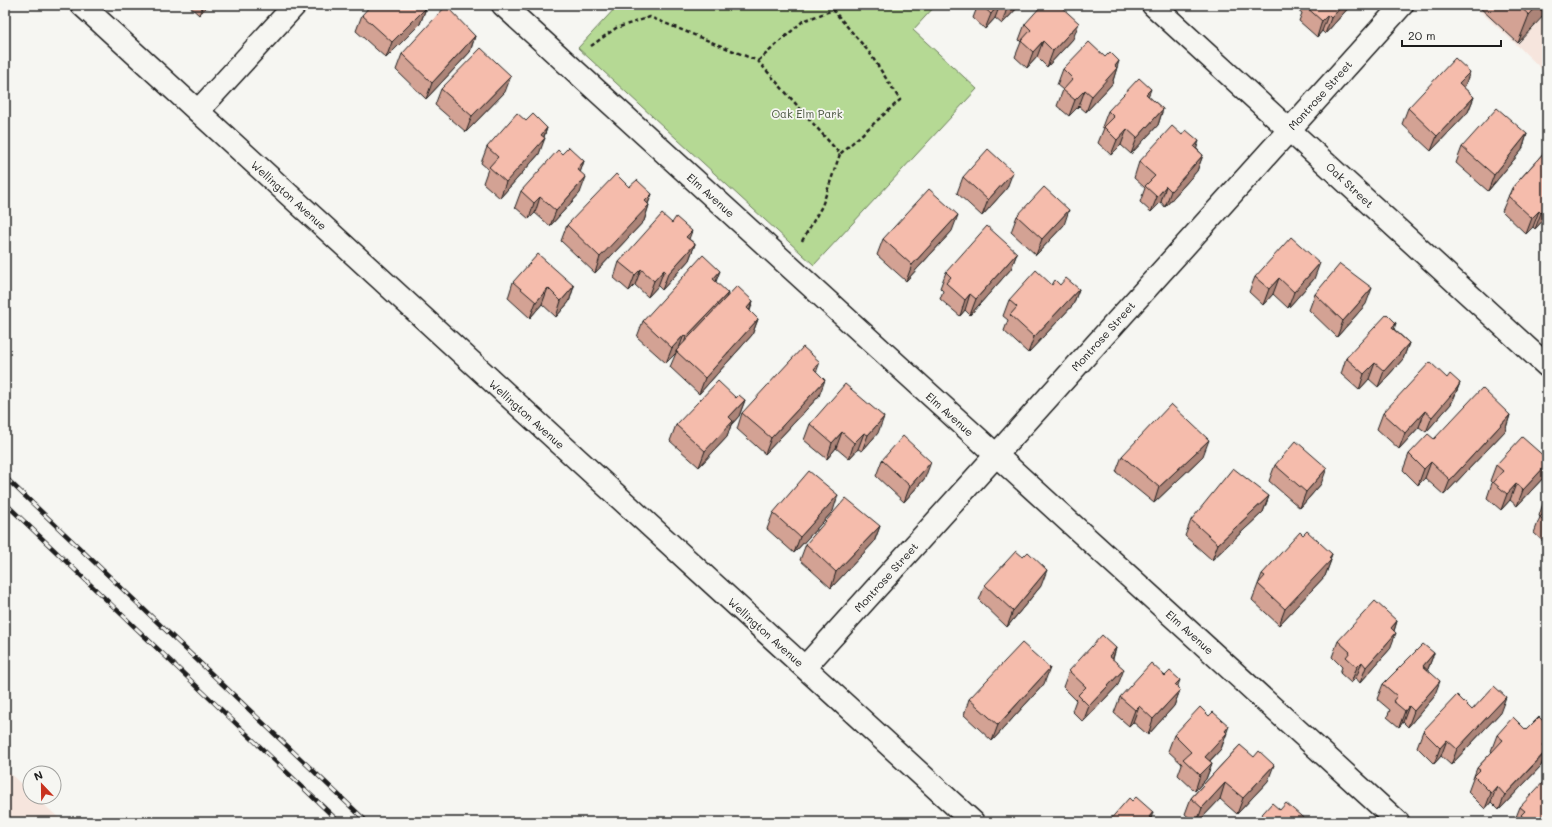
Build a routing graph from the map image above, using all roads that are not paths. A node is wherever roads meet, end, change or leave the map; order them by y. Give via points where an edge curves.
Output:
1 (82, 5) edge
2 (295, 5) edge
3 (503, 5) edge
4 (1153, 5) edge
5 (1402, 5) edge
6 (198, 111) junction
7 (1289, 130) junction
8 (1547, 366) edge
9 (996, 455) junction
10 (805, 668) junction
11 (973, 822) edge
12 (1398, 822) edge

1 - 6 street, Wellington Avenue
2 - 6 street
3 - 9 street, Elm Avenue
4 - 7 street, Oak Street
5 - 7 street, Montrose Street
6 - 10 street, Wellington Avenue
7 - 8 street, Oak Street
7 - 9 street, Montrose Street
9 - 10 street, Montrose Street
9 - 12 street, Elm Avenue
10 - 11 street, Wellington Avenue

